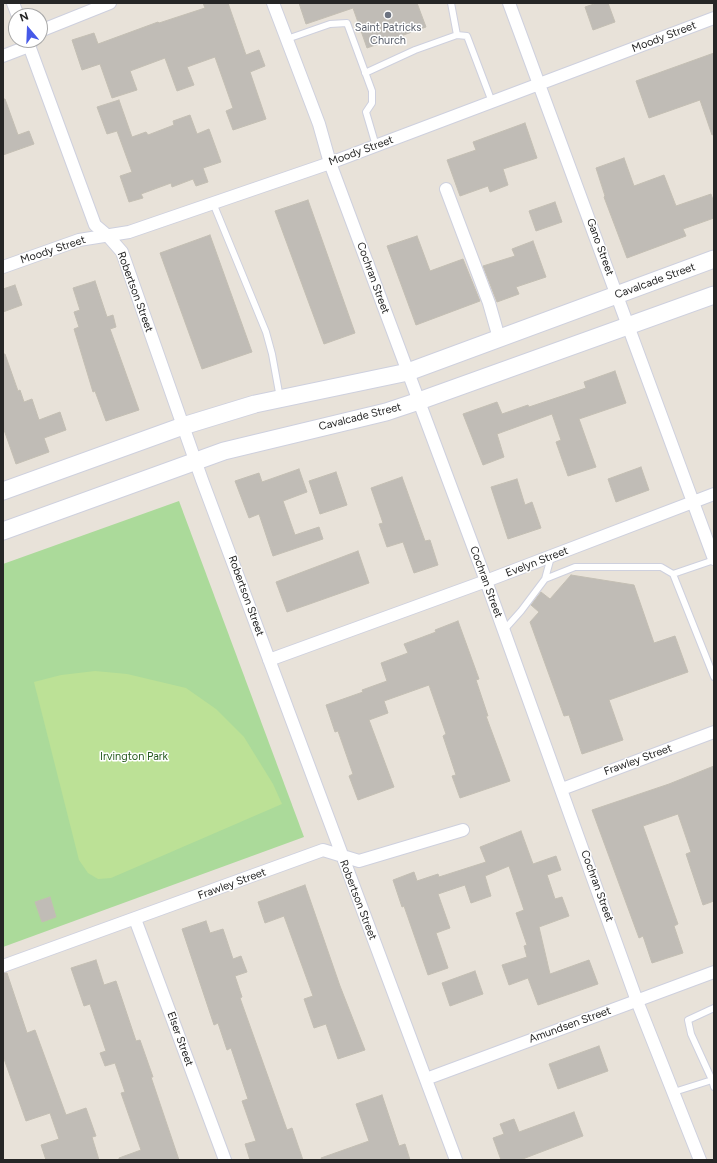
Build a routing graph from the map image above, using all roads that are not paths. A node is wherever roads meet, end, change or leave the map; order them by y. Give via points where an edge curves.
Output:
1 (110, 3) edge
2 (273, 3) edge
3 (452, 3) edge
4 (509, 3) edge
5 (714, 18) edge
6 (48, 28) edge
7 (457, 35) junction
8 (287, 39) junction
9 (18, 48) edge
10 (32, 48) edge
11 (3, 56) edge
12 (365, 73) junction
13 (540, 84) junction
14 (492, 102) junction
15 (376, 146) junction
16 (330, 163) junction
17 (446, 189) dead end
18 (213, 203) junction
19 (108, 236) junction
20 (714, 259) edge
21 (3, 267) edge
22 (617, 295) junction
23 (714, 295) edge
24 (629, 326) junction
25 (499, 338) junction
26 (408, 372) junction
27 (280, 400) junction
28 (419, 401) junction
29 (183, 426) junction
30 (196, 461) junction
31 (3, 491) edge
32 (714, 494) edge
33 (693, 502) junction
34 (3, 530) edge
35 (551, 557) junction
36 (714, 559) edge
37 (673, 574) junction
38 (546, 579) junction
39 (486, 581) junction
40 (504, 630) junction
41 (269, 660) junction
42 (714, 677) edge
43 (714, 732) edge
44 (562, 789) junction
45 (463, 830) dead end
46 (341, 856) junction
47 (135, 919) junction
48 (4, 964) edge
49 (714, 972) edge
50 (637, 1001) junction
51 (714, 1008) edge
52 (426, 1079) junction
53 (712, 1080) junction
54 (714, 1087) edge
55 (674, 1092) junction
56 (225, 1160) edge
57 (456, 1160) edge
58 (700, 1160) edge

1 - 6 street
2 - 8 street, Cochran Street
3 - 7 lane
4 - 13 street, Gano Street
5 - 13 street, Moody Street
7 - 12 lane via 415,50
7 - 14 lane via 467,36
8 - 12 lane via 330,24 347,23
8 - 16 street, Cochran Street via 319,124
9 - 11 street
10 - 19 street, Robertson Street via 95,225
12 - 15 lane via 372,91 372,103 366,112
13 - 14 street, Moody Street
13 - 22 street, Gano Street
14 - 15 street, Moody Street
15 - 16 street, Moody Street
16 - 18 street, Moody Street
16 - 26 street, Cochran Street
17 - 25 street via 489,303
18 - 19 street, Moody Street via 129,232
18 - 27 lane via 266,332
19 - 21 street, Moody Street via 79,240
19 - 29 street, Robertson Street via 122,252
20 - 22 main road, Cavalcade Street
22 - 24 street, Gano Street
22 - 25 main road, Cavalcade Street
23 - 24 main road, Cavalcade Street
24 - 28 main road, Cavalcade Street
24 - 33 street, Gano Street
25 - 26 main road, Cavalcade Street
26 - 27 main road, Cavalcade Street
26 - 28 street, Cochran Street
27 - 29 main road, Cavalcade Street via 255,404
28 - 30 main road, Cavalcade Street via 265,440
28 - 39 street, Cochran Street
29 - 30 street, Robertson Street
29 - 31 main road, Cavalcade Street
30 - 34 main road, Cavalcade Street
30 - 41 street, Robertson Street
32 - 33 street, Evelyn Street
33 - 35 street, Evelyn Street
33 - 36 street, Gano Street
35 - 38 lane
35 - 39 street, Evelyn Street
36 - 37 lane
37 - 38 lane via 661,567 575,567
37 - 42 lane
38 - 40 lane
39 - 40 street, Cochran Street
39 - 41 street, Evelyn Street
40 - 44 street, Cochran Street
41 - 46 street, Robertson Street
43 - 44 street, Frawley Street
44 - 50 street, Cochran Street
45 - 46 street, Frawley Street via 359,861
46 - 47 street, Frawley Street via 323,850
46 - 52 street, Robertson Street
47 - 48 street, Frawley Street
47 - 56 street, Elser Street
49 - 50 street, Amundsen Street
50 - 52 street, Amundsen Street
50 - 55 street, Cochran Street
51 - 53 lane via 688,1020 691,1034
52 - 57 street, Robertson Street
53 - 54 lane
53 - 55 lane
55 - 58 street, Cochran Street

